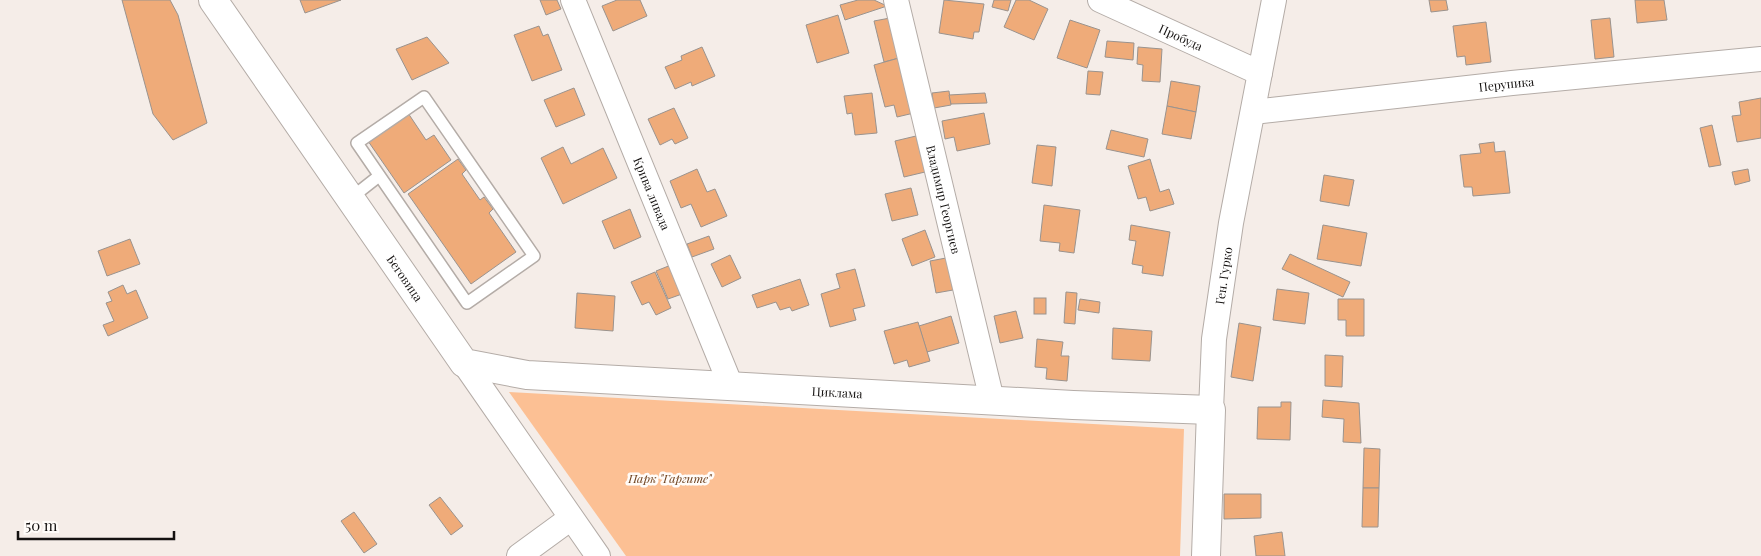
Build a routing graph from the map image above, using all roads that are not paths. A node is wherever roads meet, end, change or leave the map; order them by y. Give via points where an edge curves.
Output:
1 (213, 0) edge
2 (573, 0) edge
3 (896, 0) edge
4 (1100, 0) edge
5 (1274, 0) edge
6 (1761, 59) edge
7 (1260, 73) junction
8 (1253, 112) junction
9 (380, 176) junction
10 (351, 198) junction
11 (464, 363) junction
12 (731, 386) junction
13 (992, 400) junction
14 (1211, 410) junction
15 (571, 518) junction
16 (520, 556) edge
17 (598, 556) edge
18 (1206, 556) edge

1 - 10 street, Беговица
2 - 12 street, Крива ливада
3 - 13 street, Владимир Георгиев
4 - 7 street, Пробуда
5 - 7 street, Ген. Гурко
6 - 8 street, Перуника
7 - 8 street, Ген. Гурко
8 - 14 street, Ген. Гурко via 1231,223 1214,339
9 - 9 lane via 467,303 534,256 424,97 357,143
9 - 10 lane
10 - 11 street, Беговица
11 - 12 street, Циклама via 527,375
11 - 15 street, Беговица
12 - 13 street, Циклама
13 - 14 street, Циклама
14 - 18 street, Ген. Гурко
15 - 16 street
15 - 17 street, Беговица

